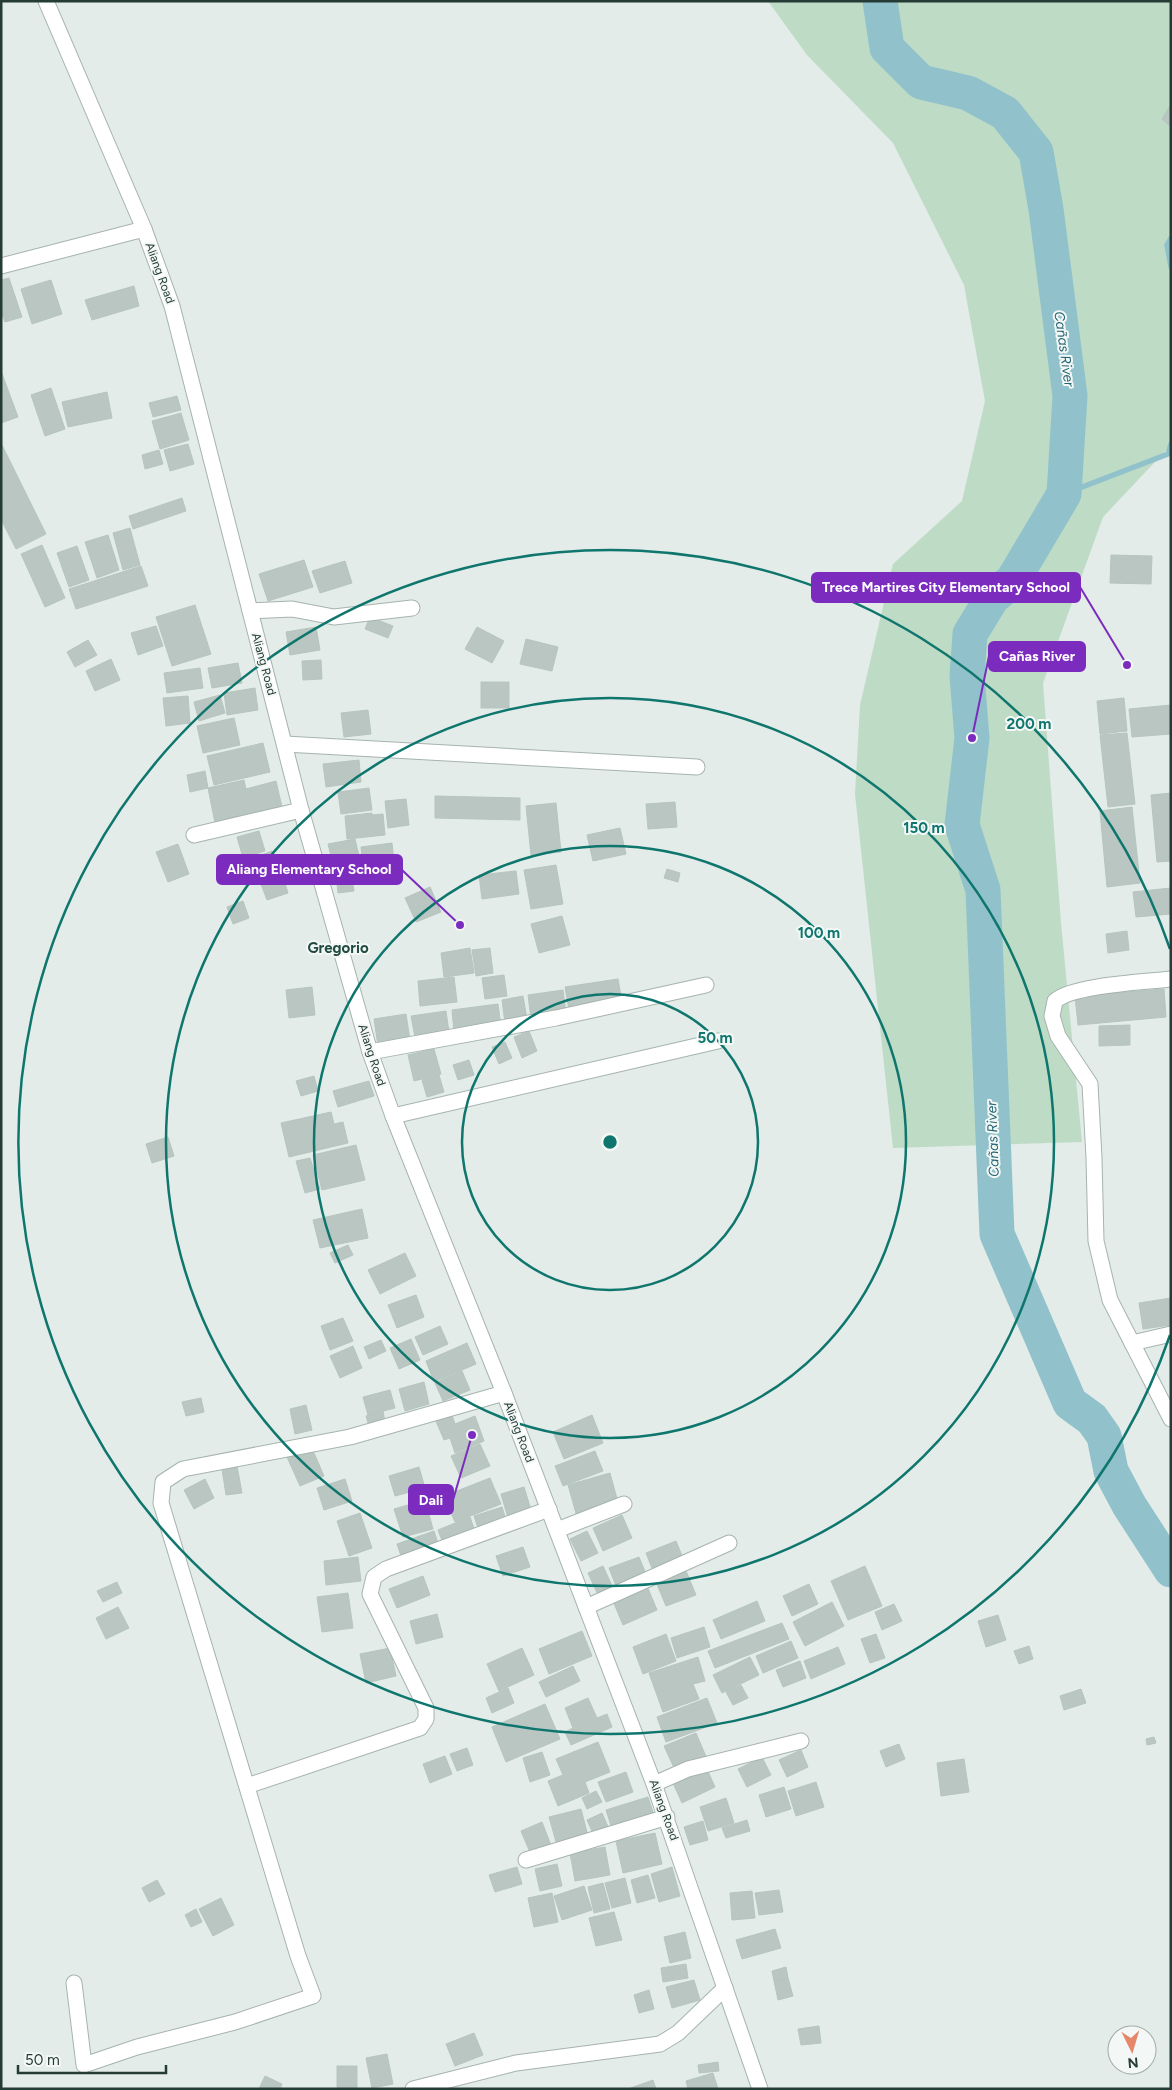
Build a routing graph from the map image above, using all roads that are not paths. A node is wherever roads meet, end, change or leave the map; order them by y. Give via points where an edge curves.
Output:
1 (46, 1) edge
2 (144, 229) junction
3 (1, 266) edge
4 (412, 608) dead end
5 (250, 611) junction
6 (285, 744) junction
7 (697, 767) dead end
8 (301, 810) junction
9 (194, 835) dead end
10 (1171, 979) edge
11 (706, 985) dead end
12 (718, 1042) dead end
13 (370, 1052) junction
14 (393, 1116) junction
15 (1171, 1334) edge
16 (1132, 1343) junction
17 (504, 1393) junction
18 (1171, 1418) edge
19 (624, 1504) dead end
20 (549, 1509) junction
21 (557, 1530) junction
22 (729, 1543) dead end
23 (586, 1607) junction
24 (801, 1742) dead end
25 (654, 1784) junction
26 (247, 1786) junction
27 (667, 1817) junction
28 (526, 1860) dead end
29 (74, 1983) dead end
30 (725, 1988) junction
31 (413, 2089) edge
32 (760, 2089) edge

1 - 2 street, Aliang Road
2 - 3 street
2 - 5 street, Aliang Road via 172,306
4 - 5 street via 334,617 292,609
5 - 6 street, Aliang Road
6 - 7 street
6 - 8 street, Aliang Road
8 - 9 street
8 - 13 street, Aliang Road
10 - 16 street via 1095,987 1065,994 1053,1006 1052,1016 1058,1036 1090,1084 1096,1241 1110,1300
11 - 13 street via 556,1018
12 - 14 street
13 - 14 street, Aliang Road
14 - 17 street, Aliang Road
15 - 16 street
16 - 18 street
17 - 20 street, Aliang Road
17 - 26 street via 350,1437 183,1469 163,1482 161,1503
19 - 21 street
20 - 21 street, Aliang Road
20 - 26 street via 386,1569 374,1577 370,1594 426,1708 426,1719 420,1728
21 - 23 street, Aliang Road
22 - 23 street
23 - 25 street, Aliang Road
24 - 25 street via 688,1769
25 - 27 street, Aliang Road
26 - 29 street via 313,1996 84,2065
27 - 28 street
27 - 30 street, Aliang Road
30 - 31 street via 678,2033 660,2044 516,2063
30 - 32 street, Aliang Road

